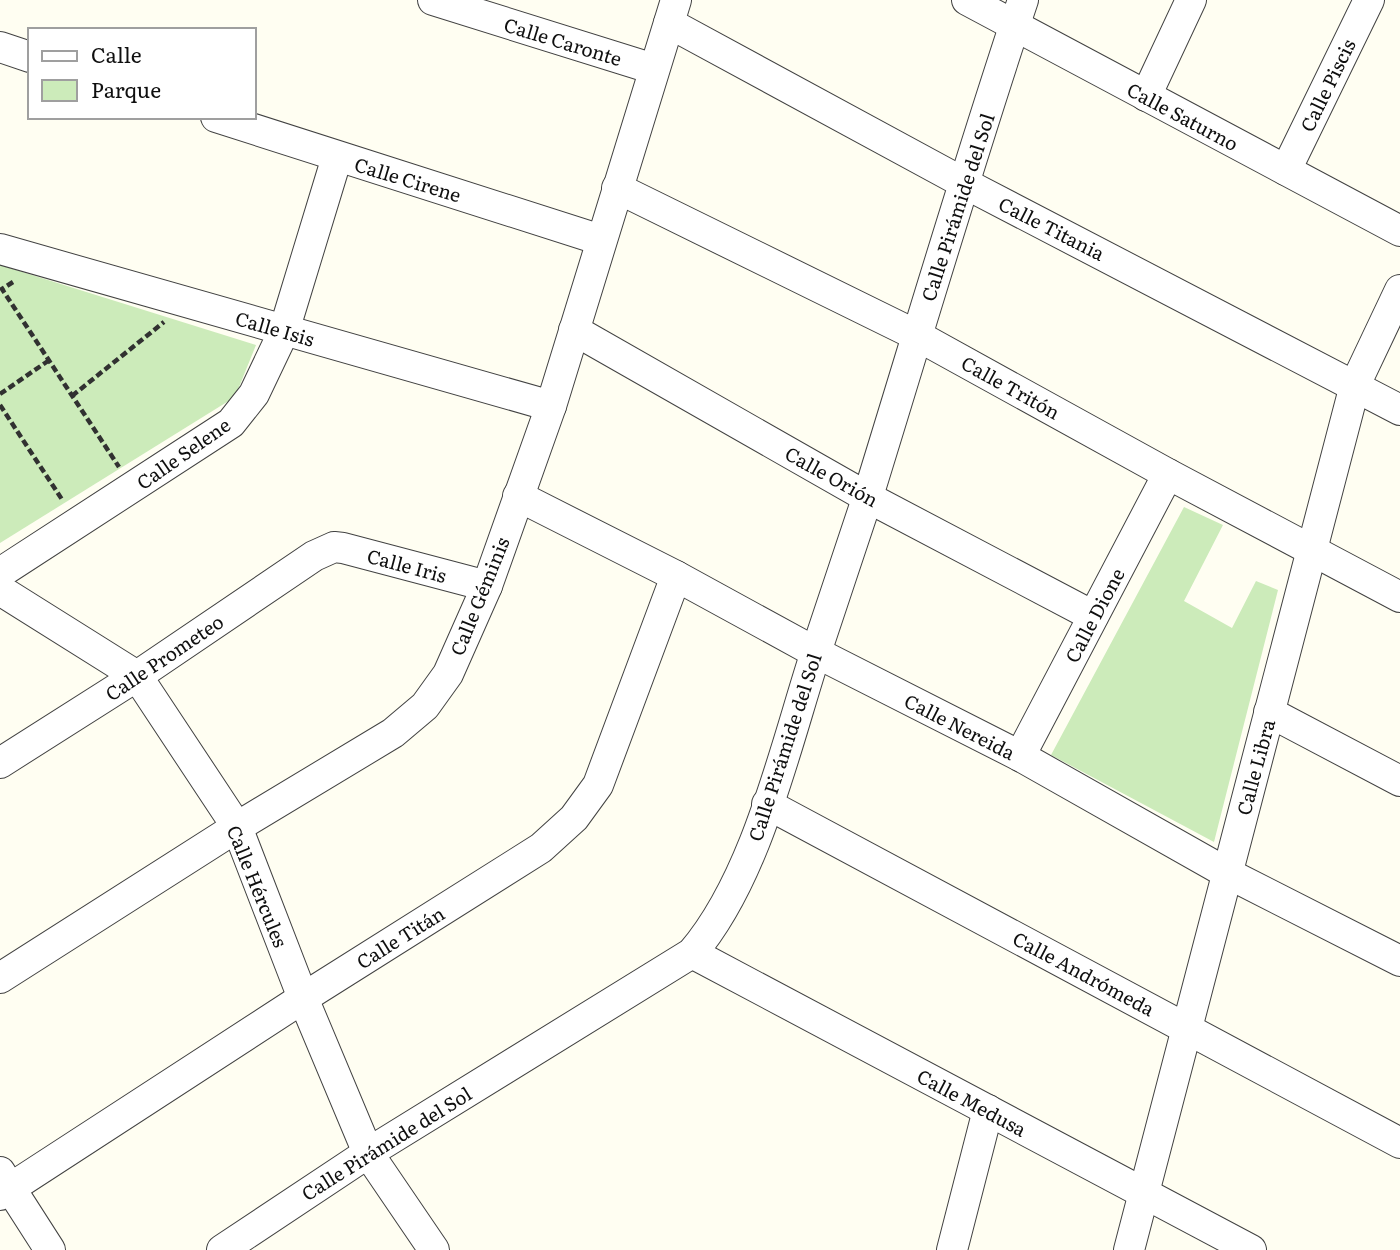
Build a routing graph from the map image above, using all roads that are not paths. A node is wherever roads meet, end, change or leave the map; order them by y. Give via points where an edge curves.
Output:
1 (433, 0) edge
2 (967, 0) edge
3 (1191, 0) edge
4 (1369, 0) edge
5 (673, 12) edge
6 (1019, 12) edge
7 (0, 47) edge
8 (28, 56) edge
9 (654, 69) junction
10 (1146, 96) junction
11 (222, 119) edge
12 (337, 157) junction
13 (1286, 170) junction
14 (964, 183) junction
15 (617, 188) junction
16 (1400, 231) edge
17 (601, 240) junction
18 (0, 249) edge
19 (1400, 290) edge
20 (574, 330) junction
21 (284, 331) junction
22 (916, 335) junction
23 (1354, 385) junction
24 (551, 406) junction
25 (1400, 410) edge
26 (1168, 474) junction
27 (518, 496) junction
28 (867, 497) junction
29 (327, 549) joint
30 (1312, 550) junction
31 (0, 573) edge
32 (676, 576) junction
33 (487, 586) junction
34 (0, 590) edge
35 (1400, 597) edge
36 (1093, 616) junction
37 (816, 652) junction
38 (137, 676) junction
39 (1269, 712) junction
40 (1020, 757) junction
41 (0, 763) edge
42 (1400, 781) edge
43 (768, 804) junction
44 (237, 827) junction
45 (1227, 873) junction
46 (692, 954) junction
47 (1400, 961) edge
48 (0, 978) edge
49 (303, 998) junction
50 (1186, 1027) junction
51 (988, 1110) junction
52 (1400, 1143) edge
53 (368, 1153) junction
54 (4, 1185) edge
55 (1144, 1193) junction
56 (232, 1248) edge
57 (50, 1250) edge
58 (434, 1250) edge
59 (952, 1250) edge
60 (1129, 1250) edge
61 (1251, 1250) edge

1 - 9 street, Calle Caronte
2 - 6 street, Calle Saturno
3 - 10 street
4 - 13 street, Calle Piscis
5 - 9 street, Calle Géminis
5 - 14 street, Calle Titania
6 - 10 street, Calle Saturno
6 - 14 street, Calle Pirámide del Sol
7 - 8 street
9 - 15 street, Calle Géminis
10 - 13 street, Calle Saturno
11 - 12 street, Calle Cirene
12 - 17 street, Calle Cirene
12 - 21 street, Calle Selene
13 - 16 street, Calle Saturno
14 - 22 street, Calle Pirámide del Sol
14 - 23 street, Calle Titania
15 - 17 street, Calle Géminis
15 - 22 street, Calle Tritón
17 - 20 street, Calle Géminis
18 - 21 street, Calle Isis
19 - 23 street, Calle Libra
20 - 24 street, Calle Géminis
20 - 28 street, Calle Orión
21 - 24 street, Calle Isis
21 - 31 street, Calle Selene via 254,394 231,423
22 - 26 street, Calle Tritón
22 - 28 street, Calle Pirámide del Sol
23 - 25 street, Calle Titania
23 - 30 street, Calle Libra
24 - 27 street, Calle Géminis
26 - 30 street, Calle Tritón
26 - 36 street, Calle Dione
27 - 32 street, Calle Nereida
27 - 33 street, Calle Géminis
28 - 36 street, Calle Orión
28 - 37 street, Calle Pirámide del Sol
29 - 33 street, Calle Iris via 343,548
29 - 38 street, Calle Prometeo
30 - 35 street, Calle Tritón
30 - 39 street, Calle Libra
32 - 37 street, Calle Nereida
32 - 49 street, Calle Titán via 598,785 574,818 541,848
33 - 44 street, Calle Géminis via 448,674 425,706 393,733
34 - 38 street, Calle Hércules
36 - 40 street, Calle Dione
37 - 40 street, Calle Nereida
37 - 43 street, Calle Pirámide del Sol
38 - 41 street, Calle Prometeo
38 - 44 street, Calle Hércules
39 - 42 street
39 - 45 street, Calle Libra
40 - 45 street, Calle Nereida
43 - 46 street, Calle Pirámide del Sol via 728,902
43 - 50 street, Calle Andrómeda
44 - 48 street, Calle Géminis
44 - 49 street, Calle Hércules
45 - 47 street, Calle Nereida
45 - 50 street, Calle Libra
46 - 51 street, Calle Medusa
46 - 53 street, Calle Pirámide del Sol
49 - 53 street, Calle Hércules
49 - 54 street, Calle Titán
50 - 52 street, Calle Andrómeda
50 - 55 street, Calle Libra
51 - 55 street, Calle Medusa
51 - 59 street
53 - 56 street, Calle Pirámide del Sol
53 - 58 street, Calle Hércules
54 - 57 street
55 - 60 street, Calle Libra
55 - 61 street, Calle Medusa

